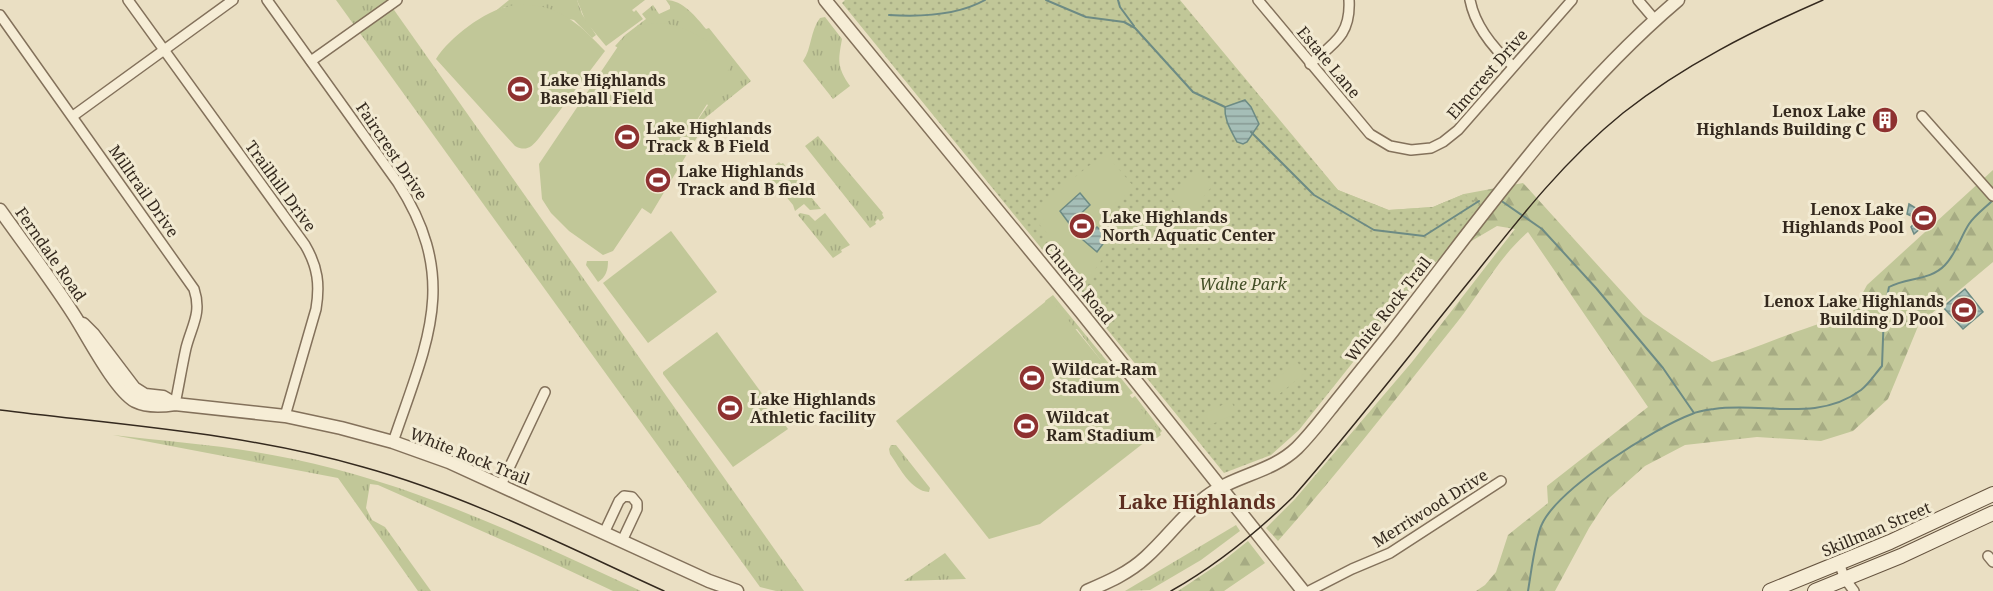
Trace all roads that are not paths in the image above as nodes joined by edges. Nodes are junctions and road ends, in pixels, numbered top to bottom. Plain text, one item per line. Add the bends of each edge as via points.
1 (128, 0) edge
2 (233, 0) edge
3 (267, 0) edge
4 (397, 0) edge
5 (1258, 0) edge
6 (1349, 0) edge
7 (1470, 0) edge
8 (1572, 0) edge
9 (1638, 0) edge
10 (1678, 0) edge
11 (827, 1) edge
12 (0, 15) edge
13 (1655, 20) junction
14 (164, 50) junction
15 (311, 61) junction
16 (1310, 64) junction
17 (1513, 66) junction
18 (73, 116) junction
19 (1922, 116) dead end
20 (1379, 140) joint
21 (1993, 196) edge
22 (0, 210) edge
23 (126, 386) joint
24 (545, 392) dead end
25 (175, 404) junction
26 (285, 417) junction
27 (393, 442) junction
28 (1501, 481) dead end
29 (501, 485) junction
30 (1220, 487) junction
31 (1993, 494) edge
32 (1993, 513) edge
33 (604, 533) junction
34 (622, 542) junction
35 (1839, 563) junction
36 (1845, 579) junction
37 (737, 591) edge
38 (1087, 591) edge
39 (1303, 591) edge
40 (1309, 591) edge
41 (1770, 591) edge
42 (1815, 591) edge
43 (1854, 591) edge

1 - 14 street, Trailhill Drive
2 - 14 street
3 - 15 street, Faircrest Drive
4 - 15 street
5 - 16 street, Estate Lane
6 - 16 street via 1347,26 1340,39
7 - 17 street via 1485,35
8 - 17 street, Elmcrest Drive
9 - 13 street
10 - 13 street, White Rock Trail
11 - 30 street, Church Road
12 - 18 street, Milltrail Drive
13 - 30 street, White Rock Trail via 1594,79 1542,138 1311,434 1272,466
14 - 18 street
14 - 26 street, Trailhill Drive via 314,261 318,276 316,309
15 - 27 street, Faircrest Drive via 411,202 430,255 432,320
16 - 20 street, Estate Lane
17 - 20 street, Elmcrest Drive via 1443,142 1411,150
18 - 25 street, Milltrail Drive via 194,289 197,315
19 - 21 street
22 - 23 street, Ferndale Road via 75,317 93,334
23 - 25 street, White Rock Trail via 134,400 143,404
24 - 29 street
25 - 26 street, White Rock Trail
26 - 27 street, White Rock Trail
27 - 29 street, White Rock Trail
28 - 40 street, Merriwood Drive via 1390,553
29 - 33 street, White Rock Trail
30 - 38 street, White Rock Trail via 1188,511 1135,566
30 - 39 street, Church Road
31 - 35 main road, Skillman Street
32 - 36 main road, Skillman Street
33 - 34 street, White Rock Trail
33 - 34 street via 619,501 624,496 632,497 637,509
34 - 37 street, White Rock Trail
35 - 36 street
35 - 41 main road, Skillman Street
36 - 42 main road, Skillman Street
36 - 43 street

